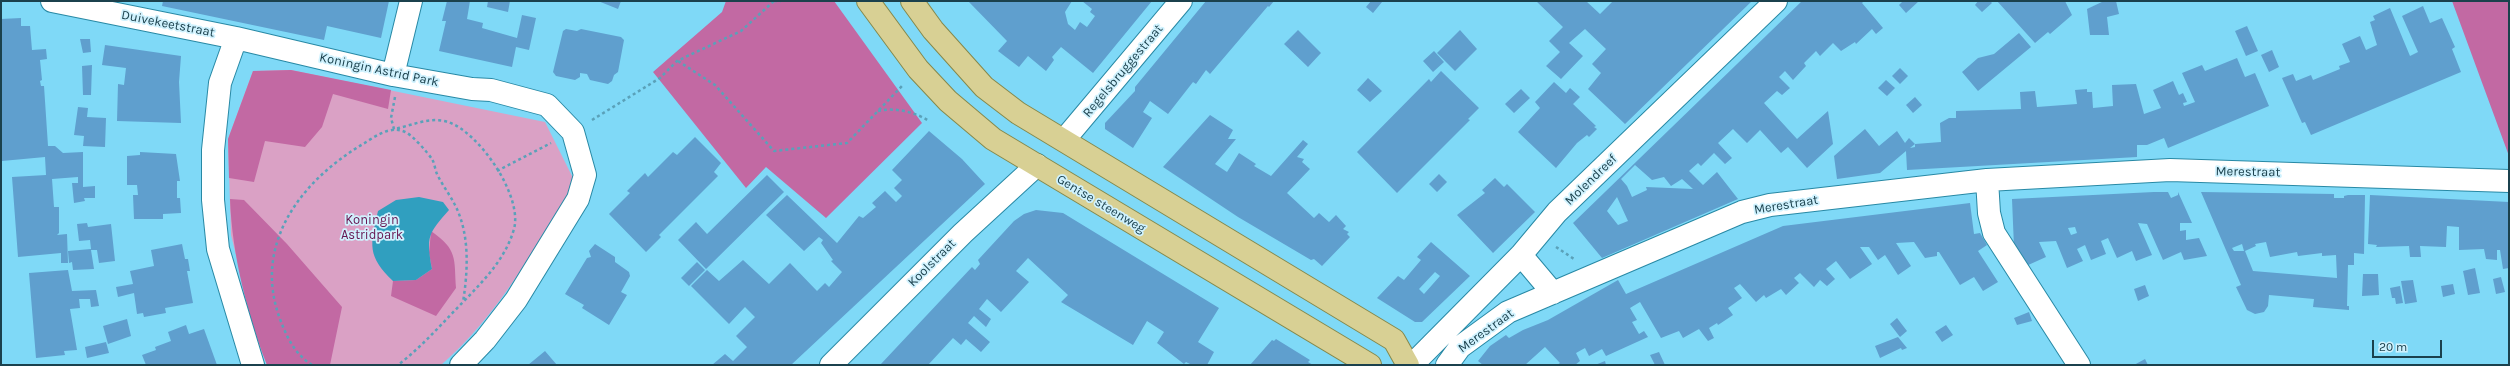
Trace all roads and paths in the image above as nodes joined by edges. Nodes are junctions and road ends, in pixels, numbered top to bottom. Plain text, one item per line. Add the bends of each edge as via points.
1 (52, 1) edge
2 (411, 1) edge
3 (774, 1) edge
4 (781, 1) edge
5 (868, 1) edge
6 (912, 1) edge
7 (1181, 1) edge
8 (1776, 1) edge
9 (236, 38) junction
10 (677, 61) junction
11 (918, 69) junction
12 (394, 75) junction
13 (878, 111) junction
14 (929, 122) dead end
15 (394, 129) junction
16 (573, 132) junction
17 (1064, 140) junction
18 (1037, 165) junction
19 (497, 171) junction
20 (1987, 180) junction
21 (2509, 181) edge
22 (1539, 235) junction
23 (1521, 255) junction
24 (1598, 273) junction
25 (1553, 294) junction
26 (462, 302) junction
27 (253, 365) edge
28 (312, 365) edge
29 (398, 365) edge
30 (461, 365) edge
31 (831, 365) edge
32 (1370, 365) edge
33 (1408, 365) edge
34 (1412, 365) edge
35 (1446, 365) edge
36 (2079, 365) edge

1 - 9 street, Duivekeetstraat
2 - 12 street
3 - 4 path
3 - 10 path via 741,31
5 - 11 main road, Gentse steenweg
6 - 17 main road via 933,30 984,87 1018,113
7 - 17 street, Regelsbruggestraat
8 - 22 street, Molendreef via 1558,212
9 - 12 street, Koningin Astrid Park
9 - 27 street via 220,83 213,150 212,200 218,249
10 - 13 path via 715,85 774,151 847,143
10 - 16 path via 660,78
11 - 13 path
11 - 18 main road, Gentse steenweg via 948,101 993,138
12 - 15 path via 397,87 391,118
12 - 16 street, Koningin Astrid Park via 491,90 547,105
13 - 14 path via 888,108 920,116
15 - 19 path via 428,120 448,122 473,138 488,155
15 - 26 path via 407,133 432,160 436,175 456,206 464,231 468,274
15 - 28 path via 382,132 329,166 305,190 286,218 272,271 273,294 290,341 299,355
16 - 19 path
16 - 30 street, Koningin Astrid Park via 585,175 578,199 516,300 485,340
17 - 18 main road
17 - 33 main road via 1394,340
18 - 31 street, Koolstraat via 963,233
18 - 32 main road, Gentse steenweg
19 - 26 path via 514,200 514,227 504,252 488,278
20 - 21 street, Merestraat via 2170,170
20 - 24 street, Merestraat via 1752,209
20 - 36 street via 1989,213 1994,233
22 - 23 street, Molendreef
22 - 24 path
23 - 25 street
23 - 34 street, Molendreef
24 - 25 street, Merestraat
25 - 35 street, Merestraat via 1508,312 1460,347
26 - 29 path via 421,347

